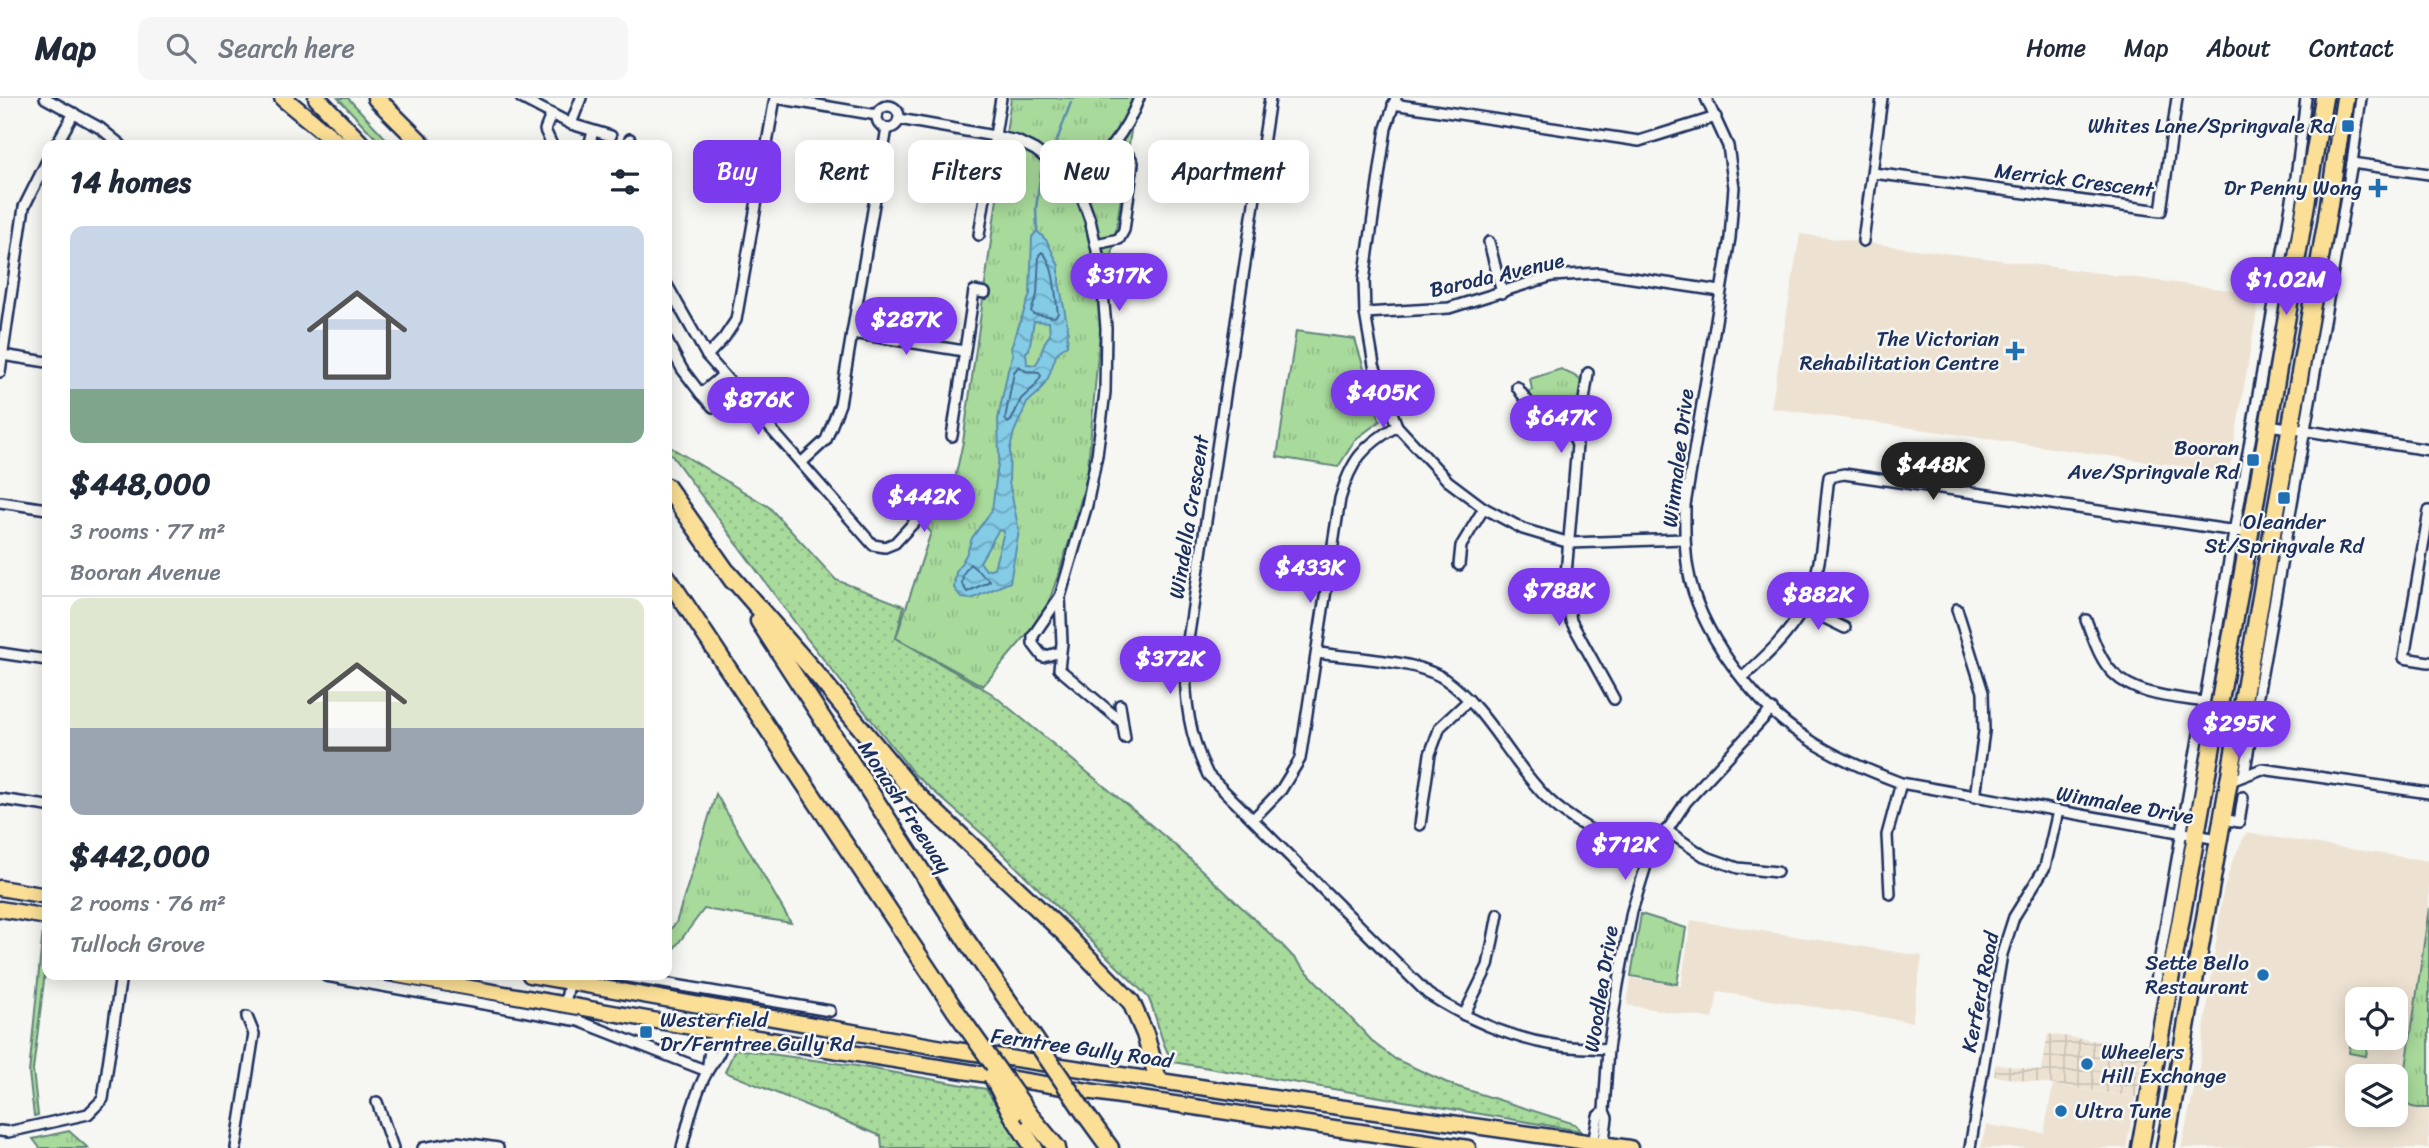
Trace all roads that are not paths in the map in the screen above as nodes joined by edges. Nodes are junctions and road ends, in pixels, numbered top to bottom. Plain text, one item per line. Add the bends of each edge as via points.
1 (45, 98) edge
2 (283, 98) edge
3 (317, 98) edge
4 (376, 98) edge
5 (388, 98) edge
6 (521, 98) edge
7 (581, 98) edge
8 (776, 98) edge
9 (1001, 98) edge
10 (1139, 98) edge
11 (1270, 98) edge
12 (1706, 98) edge
13 (1882, 98) edge
14 (2177, 98) edge
15 (2306, 98) edge
16 (2324, 98) edge
17 (2345, 98) edge
18 (2361, 98) edge
19 (1395, 101) edge
20 (891, 102) edge
21 (74, 113) junction
22 (551, 115) junction
23 (877, 115) junction
24 (1716, 117) junction
25 (899, 119) junction
26 (571, 124) junction
27 (887, 128) junction
28 (593, 132) junction
29 (994, 135) junction
30 (611, 136) dead end
31 (59, 140) edge
32 (115, 140) edge
33 (334, 140) edge
34 (357, 140) edge
35 (418, 140) edge
36 (420, 140) edge
37 (550, 140) edge
38 (591, 140) edge
39 (1117, 140) edge
40 (1040, 154) edge
41 (2352, 163) junction
42 (42, 171) edge
43 (1873, 173) junction
44 (2429, 174) edge
45 (1084, 203) edge
46 (1128, 203) edge
47 (979, 235) dead end
48 (1863, 241) dead end
49 (1489, 242) dead end
50 (1096, 244) junction
51 (1720, 291) junction
52 (985, 293) dead end
53 (1502, 293) junction
54 (672, 294) edge
55 (1365, 313) junction
56 (852, 333) junction
57 (672, 350) edge
58 (964, 351) junction
59 (2, 355) junction
60 (707, 356) junction
61 (42, 361) edge
62 (0, 372) edge
63 (1588, 373) dead end
64 (723, 375) junction
65 (1517, 387) dead end
66 (2258, 390) junction
67 (701, 394) junction
68 (2273, 400) junction
69 (713, 407) dead end
70 (2269, 425) junction
71 (1397, 426) junction
72 (2297, 430) junction
73 (1572, 434) junction
74 (952, 436) dead end
75 (2429, 450) edge
76 (801, 463) junction
77 (957, 493) dead end
78 (672, 494) edge
79 (0, 502) edge
80 (42, 508) edge
81 (1484, 508) junction
82 (2429, 512) edge
83 (2233, 530) junction
84 (2250, 533) junction
85 (1684, 539) junction
86 (1570, 543) junction
87 (1459, 565) dead end
88 (728, 573) junction
89 (672, 585) edge
90 (1060, 597) junction
91 (1804, 608) junction
92 (1957, 609) dead end
93 (2086, 620) dead end
94 (1845, 628) dead end
95 (1060, 652) junction
96 (0, 653) edge
97 (1318, 653) junction
98 (1043, 657) junction
99 (42, 659) edge
100 (2429, 662) edge
101 (1059, 669) junction
102 (1742, 678) junction
103 (1614, 699) dead end
104 (1469, 700) junction
105 (2204, 702) junction
106 (1120, 705) dead end
107 (1772, 709) junction
108 (1122, 722) junction
109 (1125, 738) dead end
110 (2247, 754) junction
111 (2262, 769) junction
112 (2244, 775) junction
113 (2228, 782) junction
114 (1901, 783) junction
115 (2429, 793) edge
116 (1975, 797) junction
117 (2243, 797) dead end
118 (0, 799) edge
119 (42, 805) edge
120 (2058, 811) junction
121 (1254, 818) junction
122 (2222, 819) junction
123 (1420, 825) dead end
124 (1666, 830) junction
125 (2189, 834) junction
126 (2218, 839) junction
127 (1648, 859) junction
128 (1777, 873) dead end
129 (0, 888) edge
130 (42, 894) edge
131 (1889, 894) dead end
132 (0, 909) edge
133 (1499, 914) dead end
134 (42, 916) edge
135 (120, 980) edge
136 (348, 980) edge
137 (427, 980) edge
138 (570, 980) edge
139 (579, 980) edge
140 (646, 980) edge
141 (2155, 980) dead end
142 (670, 984) junction
143 (565, 1003) junction
144 (685, 1003) junction
145 (725, 1010) junction
146 (955, 1010) junction
147 (830, 1011) dead end
148 (1464, 1015) junction
149 (247, 1017) dead end
150 (720, 1032) junction
151 (1608, 1048) junction
152 (707, 1071) junction
153 (1158, 1080) junction
154 (377, 1102) dead end
155 (0, 1131) edge
156 (1598, 1146) edge
157 (236, 1148) edge
158 (393, 1148) edge
159 (423, 1148) edge
160 (498, 1148) edge
161 (682, 1148) edge
162 (1034, 1148) edge
163 (1057, 1148) edge
164 (1110, 1148) edge
165 (1468, 1148) edge
166 (1630, 1148) edge
167 (1970, 1148) edge
168 (2140, 1148) edge
169 (2165, 1148) edge

1 - 21 street
2 - 33 highway
3 - 34 highway
4 - 35 highway
5 - 36 highway
6 - 22 street
7 - 26 street
8 - 23 street
8 - 60 street via 736,320
9 - 29 street
10 - 39 street
11 - 121 street, Windella Crescent via 1185,660 1185,699 1196,749 1208,775
12 - 24 street, Winmalee Drive
13 - 43 street
14 - 43 street, Merrick Crescent via 2161,211
15 - 66 street via 2298,169
16 - 68 highway
17 - 72 highway
18 - 41 street
19 - 24 street via 1639,141
19 - 55 street via 1386,128 1364,280
20 - 23 street
20 - 25 street
21 - 31 street
21 - 32 street
22 - 26 street
22 - 37 street via 545,130
23 - 27 street
24 - 51 street, Winmalee Drive via 1728,146 1734,187
25 - 27 street
25 - 29 street
26 - 28 street
27 - 56 street
28 - 30 street
28 - 38 street
29 - 40 street
29 - 47 street
41 - 44 street
41 - 72 street
42 - 59 street via 24,207
43 - 48 street
45 - 50 street
46 - 50 street via 1119,239
49 - 53 street
50 - 90 street via 1106,328 1105,392 1087,505
51 - 53 street, Baroda Avenue via 1599,273 1552,276
51 - 85 street, Winmalee Drive via 1685,505
52 - 58 street via 974,291
53 - 55 street, Baroda Avenue via 1449,309
54 - 60 street
55 - 71 street via 1374,365
56 - 58 street
56 - 76 street via 835,422 826,440
57 - 67 street
58 - 74 street
59 - 61 street
59 - 62 street
60 - 64 street
63 - 73 street via 1581,421
64 - 67 street
64 - 76 street
65 - 73 street via 1531,407
66 - 68 street
66 - 83 street
67 - 69 street
68 - 70 highway
70 - 72 street
70 - 84 highway
71 - 81 street via 1448,481
71 - 97 street via 1370,443 1347,473
72 - 75 street
72 - 110 street
72 - 113 highway
73 - 86 street via 1577,445
76 - 77 street via 873,545 895,543 944,491
78 - 88 highway, Monash Freeway
79 - 80 street
81 - 86 street via 1523,529
81 - 87 street via 1461,546
82 - 100 street via 2404,658
83 - 84 street
83 - 91 street via 1844,474 1829,477 1819,557
83 - 105 street
84 - 125 highway
85 - 86 street
85 - 102 street, Winmalee Drive via 1703,618
86 - 103 street via 1565,586 1572,621
88 - 153 highway via 912,790 1131,1002
88 - 164 highway, Monash Freeway, bridge via 966,940
89 - 146 highway
90 - 95 street
90 - 98 street via 1033,636
91 - 94 street
91 - 102 street via 1778,645
92 - 116 street via 1983,692 1984,731
93 - 105 street via 2113,673 2134,687
95 - 98 street
95 - 101 street
96 - 99 street
97 - 104 street via 1414,666 1442,677
97 - 121 street via 1300,759 1281,790
98 - 101 street
101 - 108 street
102 - 107 street, Winmalee Drive
104 - 123 street via 1440,727 1430,754
104 - 127 street via 1549,800 1578,822
105 - 125 street
106 - 108 street
107 - 114 street, Winmalee Drive via 1803,736 1857,767
107 - 124 street, Woodlea Drive
108 - 109 street
110 - 111 street
110 - 112 street
111 - 112 street
111 - 115 street
112 - 113 street
113 - 122 highway
114 - 116 street, Winmalee Drive
114 - 131 street via 1888,835
116 - 120 street, Winmalee Drive
117 - 122 street via 2239,822
118 - 119 street
120 - 125 street, Winmalee Drive
120 - 167 street, Kerferd Road via 2045,867 2014,917 2002,954
121 - 148 street, Windella Crescent via 1419,986
122 - 126 highway
124 - 127 street, Woodlea Drive
124 - 128 street via 1704,856 1738,868
125 - 126 street, Winmalee Drive
125 - 141 street
125 - 168 highway
126 - 169 highway
127 - 151 street, Woodlea Drive via 1632,911
129 - 130 main road
132 - 134 main road
133 - 148 street via 1488,965
135 - 155 street via 103,1099 88,1114
136 - 152 street via 579,1021
137 - 143 main road, Ferntree Gully Road
138 - 143 street
139 - 144 main road, Ferntree Gully Road
140 - 142 street
142 - 144 street
142 - 147 street
143 - 150 main road, Ferntree Gully Road
144 - 145 main road, Ferntree Gully Road
145 - 150 street
145 - 153 main road, Ferntree Gully Road
146 - 162 highway, bridge
146 - 163 highway, bridge
148 - 151 street, Windella Crescent via 1539,1042
149 - 157 street via 254,1034
150 - 152 street via 722,1048
150 - 165 main road, Ferntree Gully Road
151 - 156 street, Woodlea Drive via 1607,1118
152 - 161 street
153 - 156 main road, Ferntree Gully Road
154 - 158 street
156 - 166 main road, Ferntree Gully Road
159 - 160 street via 457,1142

